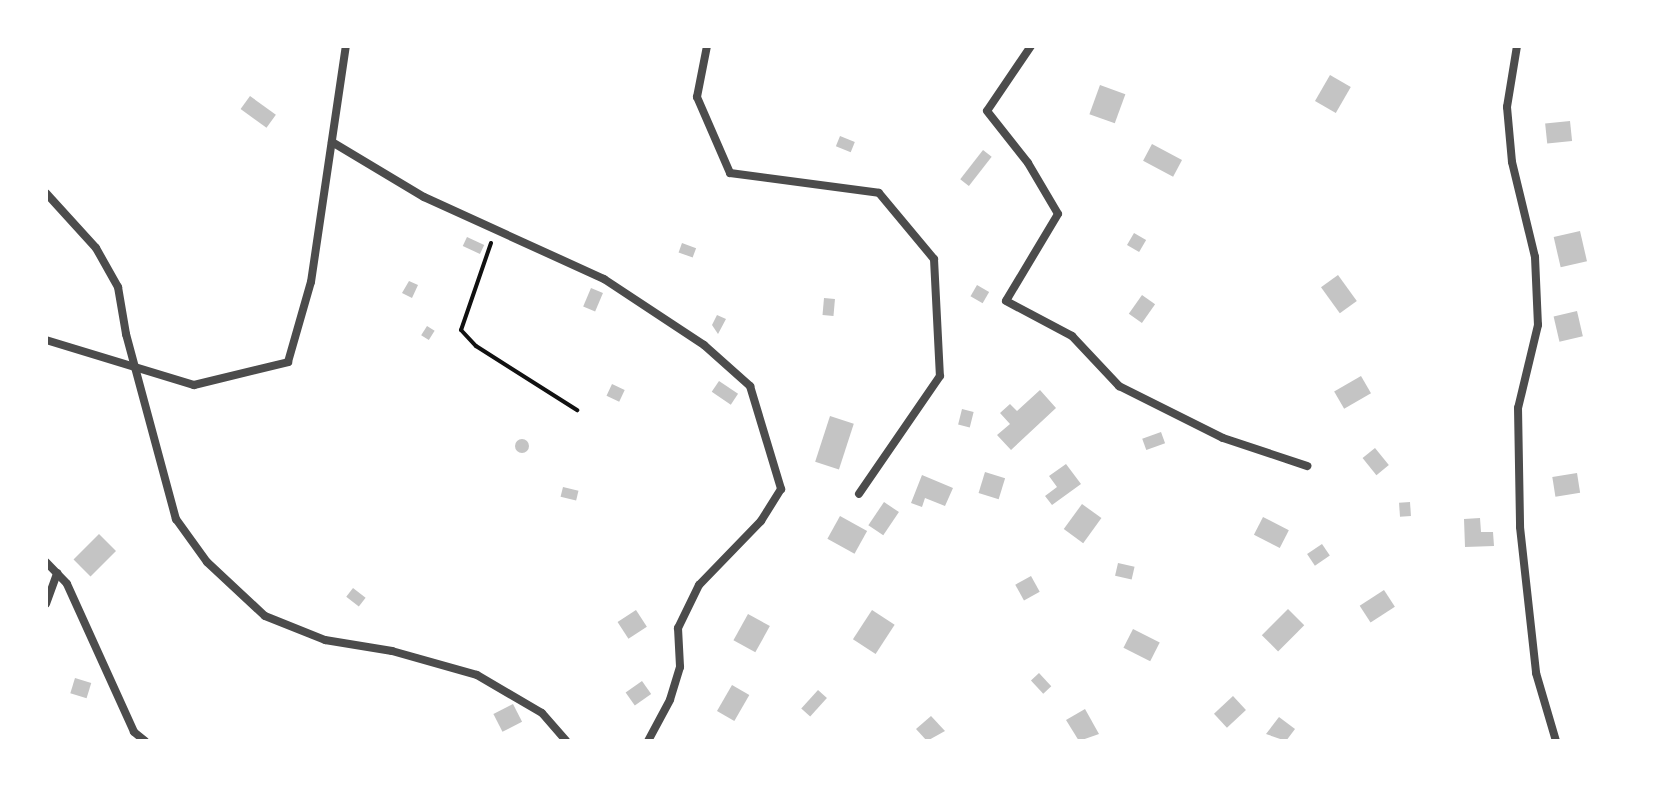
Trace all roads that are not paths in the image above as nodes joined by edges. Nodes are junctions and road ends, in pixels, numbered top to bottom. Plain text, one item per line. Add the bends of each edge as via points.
1 (346, 46) edge
2 (707, 46) edge
3 (1031, 46) edge
4 (1517, 46) edge
5 (332, 142) junction
6 (46, 193) edge
7 (46, 340) edge
8 (135, 368) junction
9 (1307, 466) dead end
10 (859, 494) dead end
11 (46, 562) edge
12 (57, 573) junction
13 (46, 604) edge
14 (145, 741) edge
15 (566, 741) edge
16 (648, 741) edge
17 (1556, 741) edge

1 - 5 street
2 - 10 street via 697,97 730,173 879,193 934,259 940,376
3 - 9 street via 987,111 1028,163 1058,214 1006,301 1072,336 1119,386 1223,438
4 - 17 street via 1507,107 1512,162 1535,257 1538,325 1518,408 1520,527 1536,673
5 - 8 street via 311,282 288,362 194,385
5 - 16 street via 424,197 604,279 704,345 750,386 781,489 761,521 699,585 678,628 680,667 670,700
6 - 8 street via 96,248 118,287
7 - 8 street
8 - 15 street via 176,519 207,562 265,616 325,640 392,651 477,675 542,713
11 - 12 street
12 - 13 street
12 - 14 street via 67,584 134,732

